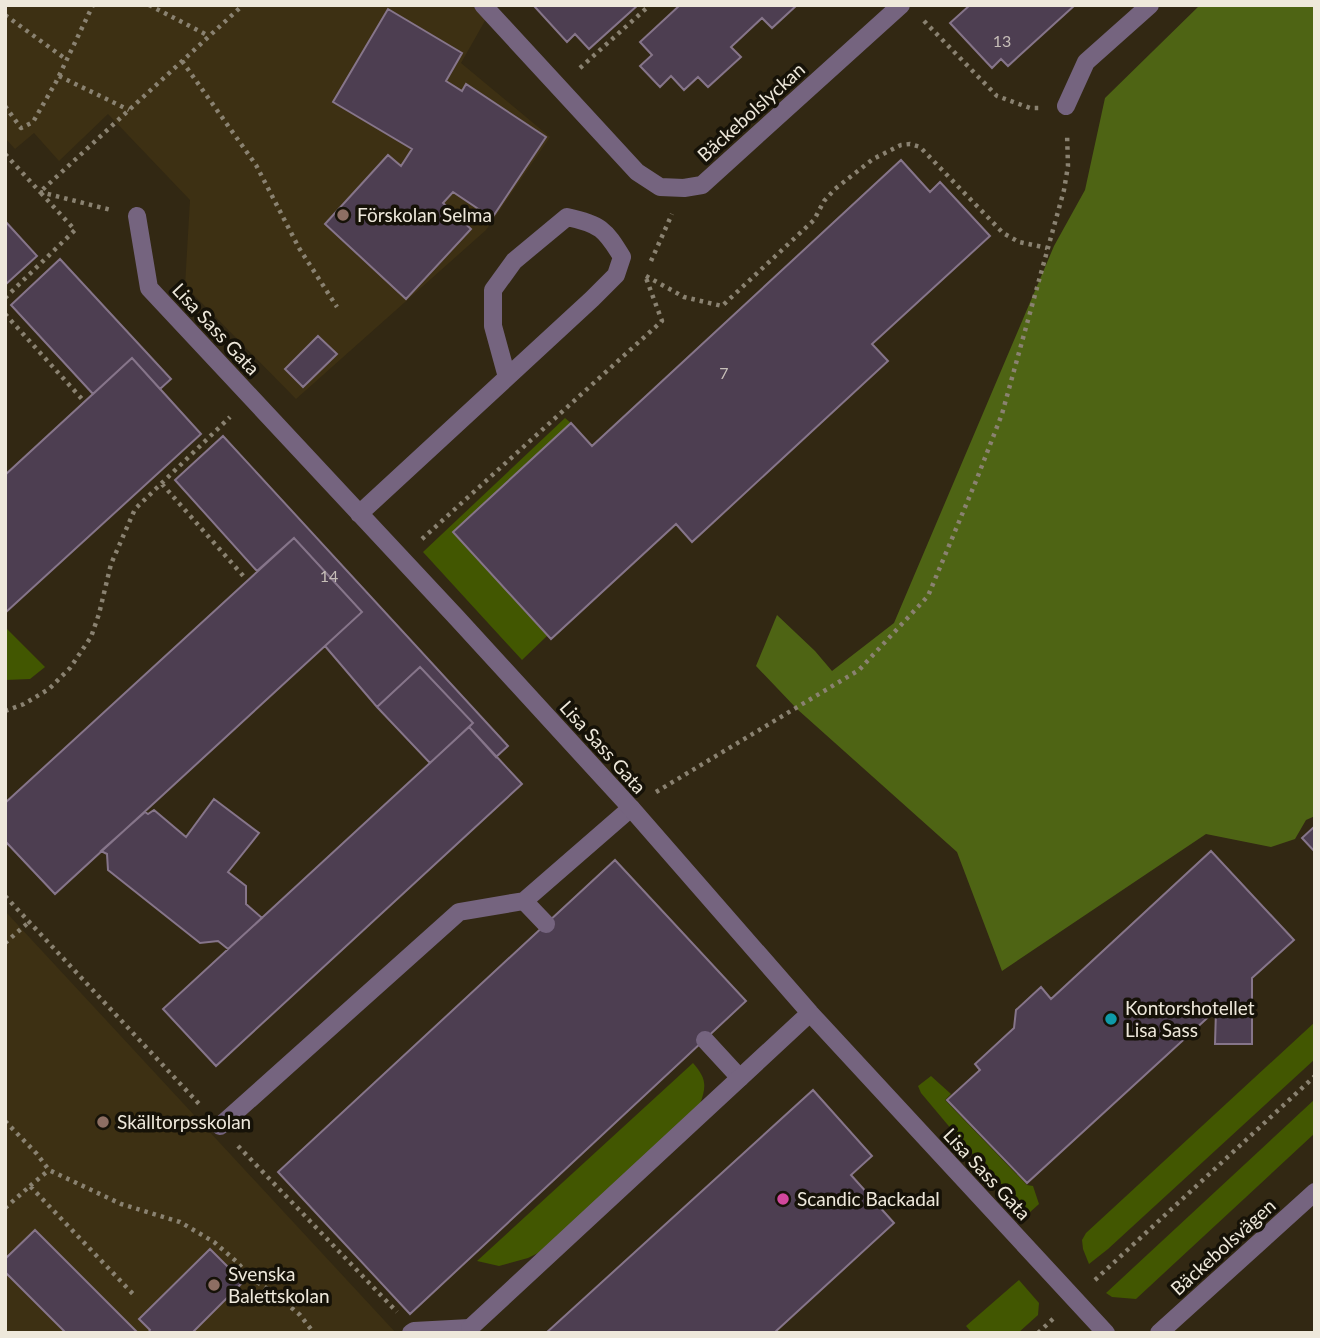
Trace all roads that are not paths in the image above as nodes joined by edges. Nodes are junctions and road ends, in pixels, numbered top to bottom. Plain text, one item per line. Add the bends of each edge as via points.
1 (483, 5) edge
2 (1150, 5) edge
3 (894, 7) edge
4 (1066, 106) road end
5 (137, 216) road end
6 (507, 377) junction
7 (359, 514) junction
8 (631, 808) junction
9 (524, 901) junction
10 (545, 924) dead end
11 (810, 1013) junction
12 (705, 1040) dead end
13 (740, 1078) junction
14 (220, 1126) dead end
15 (1315, 1192) edge
16 (411, 1333) edge
17 (1106, 1333) edge
18 (1159, 1333) edge

1 - 3 street, Bäckebolslyckan via 637,172 660,187 684,188 702,185
2 - 4 street via 1086,62
5 - 7 street, Lisa Sass Gata via 149,288
6 - 6 street via 616,275 622,257 609,235 590,222 567,217 514,261 493,290 493,326
6 - 7 street
7 - 8 street, Lisa Sass Gata
8 - 9 street
8 - 11 street, Lisa Sass Gata
9 - 10 street
9 - 14 street via 459,912
11 - 13 street
11 - 17 street, Lisa Sass Gata
12 - 13 street
13 - 16 street via 470,1328
15 - 18 street, Bäckebolsvägen

